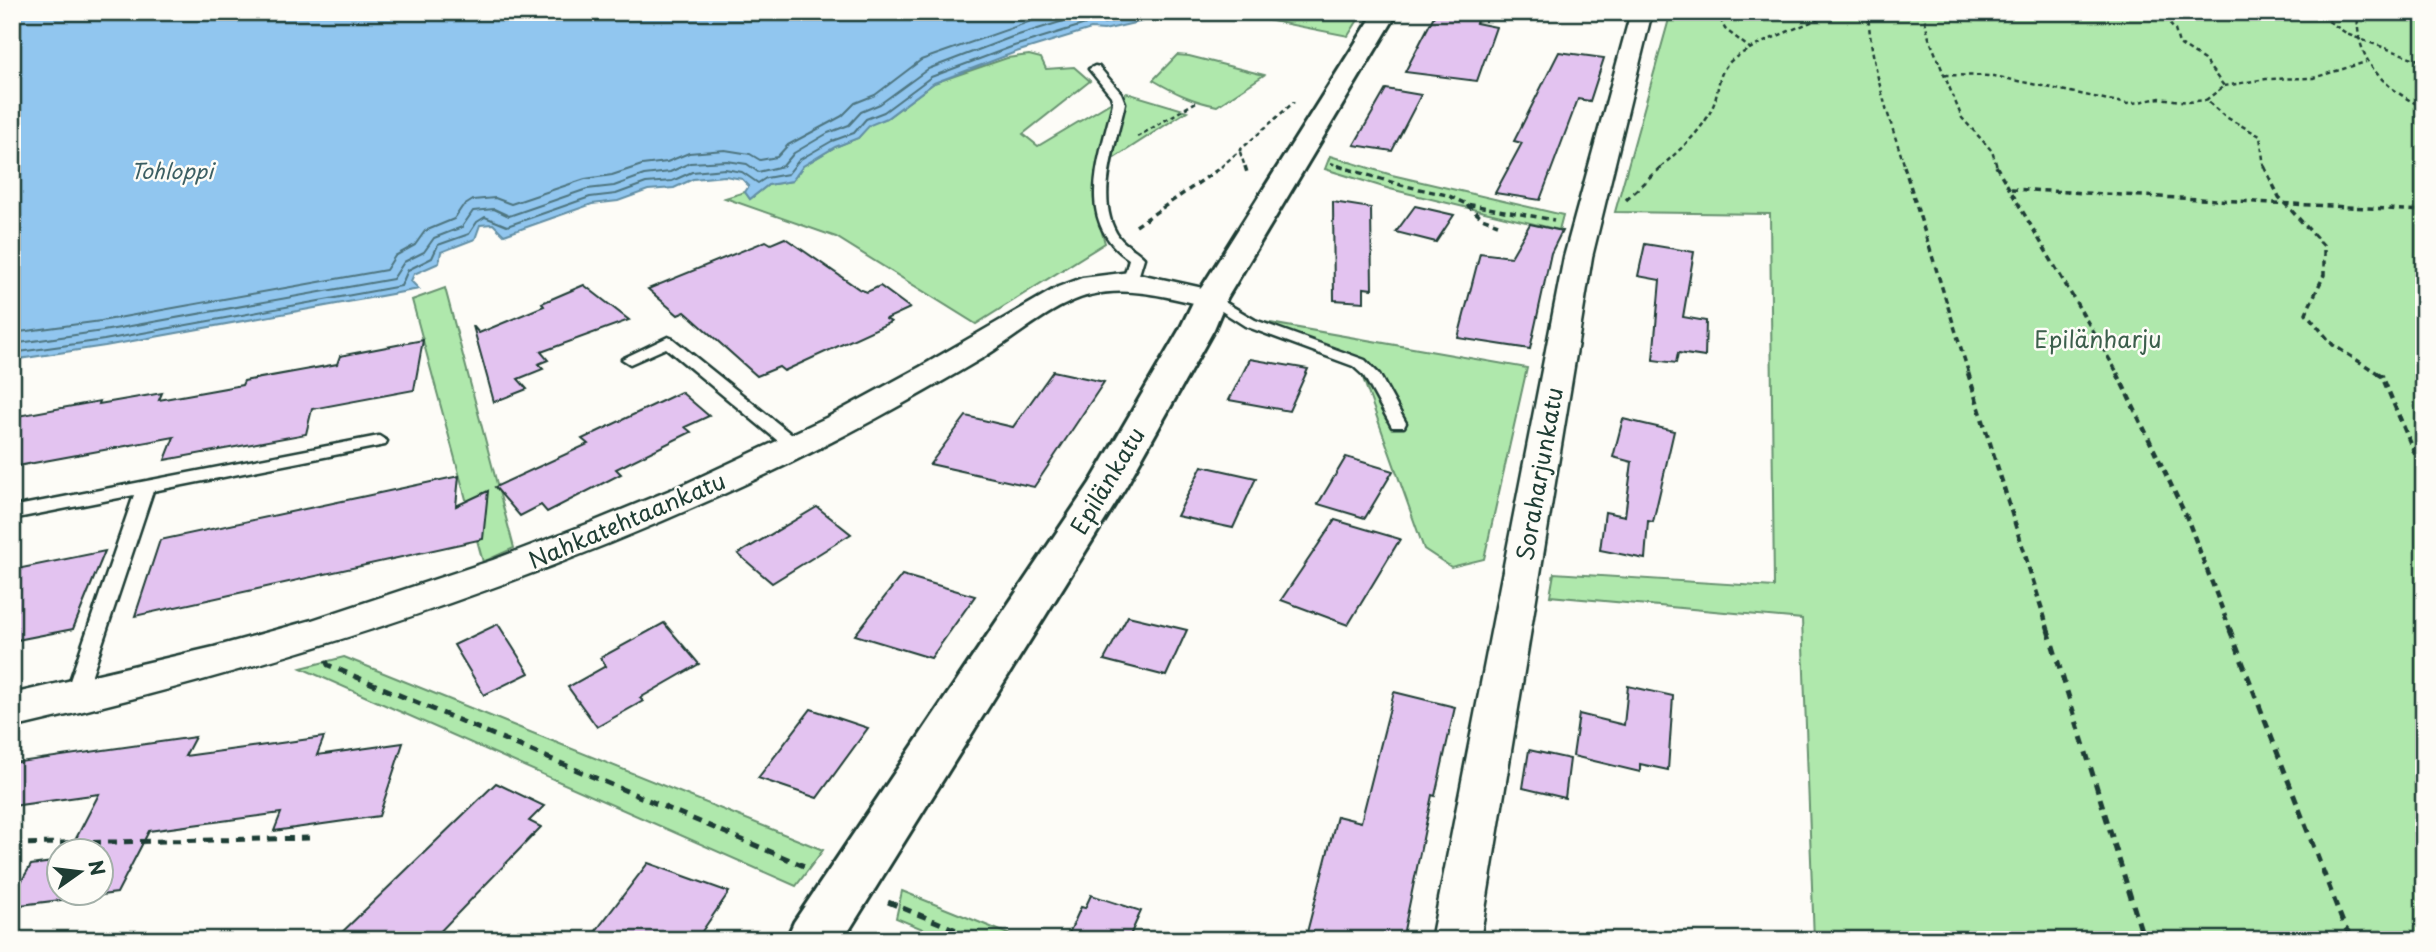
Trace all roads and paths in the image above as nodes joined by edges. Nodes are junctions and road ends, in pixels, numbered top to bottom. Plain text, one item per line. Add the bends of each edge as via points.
1 (1387, 12) edge
2 (1642, 12) edge
3 (1717, 12) edge
4 (1834, 12) edge
5 (1868, 12) edge
6 (1923, 12) edge
7 (2159, 12) edge
8 (2315, 12) edge
9 (2358, 12) edge
10 (2363, 40) junction
11 (1752, 49) junction
12 (2367, 62) junction
13 (2424, 62) edge
14 (1095, 69) dead end
15 (1944, 75) junction
16 (2224, 86) junction
17 (1298, 98) dead end
18 (2206, 100) junction
19 (1196, 102) dead end
20 (2424, 108) edge
21 (1107, 156) junction
22 (1320, 160) dead end
23 (2011, 189) junction
24 (1635, 192) dead end
25 (2280, 203) junction
26 (1466, 204) junction
27 (2424, 211) edge
28 (1497, 224) dead end
29 (1586, 228) junction
30 (1115, 242) junction
31 (1129, 281) junction
32 (1212, 298) junction
33 (630, 359) dead end
34 (1398, 424) dead end
35 (379, 441) dead end
36 (796, 447) junction
37 (2424, 475) edge
38 (146, 487) junction
39 (12, 513) edge
40 (314, 636) junction
41 (74, 698) junction
42 (12, 711) edge
43 (313, 838) dead end
44 (12, 844) edge
45 (849, 886) junction
46 (886, 902) dead end
47 (813, 940) edge
48 (981, 940) edge
49 (1455, 940) edge
50 (2144, 940) edge
51 (2355, 940) edge

1 - 32 street, Epilänkatu
2 - 29 street, Soraharjunkatu
3 - 11 path via 1725,30
4 - 11 path
5 - 50 path via 1868,36 1886,119
6 - 15 path
7 - 16 path via 2175,30 2179,44 2204,60
8 - 10 path
9 - 10 path
10 - 12 path
10 - 13 path
11 - 24 path via 1727,64 1701,129
12 - 16 path via 2313,78
12 - 20 path via 2398,95
14 - 21 lane via 1119,103
15 - 18 path via 1994,76 2128,104 2160,98
15 - 23 path via 1962,118 1992,151
16 - 18 path
17 - 30 path via 1215,173
18 - 25 path via 2260,136 2259,158
19 - 21 path
21 - 30 lane via 1102,204 1105,225
22 - 26 path
23 - 25 path
23 - 51 path via 2119,375 2187,518 2345,928
25 - 27 path
25 - 37 path via 2324,246 2324,275 2305,313 2333,345 2382,376
26 - 28 path
26 - 29 path
29 - 49 street, Soraharjunkatu
30 - 31 lane via 1137,258
31 - 32 street, Nahkatehtaankatu
31 - 36 street, Nahkatehtaankatu via 1067,293
32 - 34 lane via 1250,323 1359,363 1371,374
32 - 45 street, Epilänkatu via 1106,488
33 - 36 lane via 668,342
35 - 38 lane
36 - 40 street, Nahkatehtaankatu via 615,530 462,588
38 - 39 lane
38 - 41 lane
40 - 41 street, Nahkatehtaankatu
40 - 45 path via 328,665
41 - 42 street, Nahkatehtaankatu
43 - 44 path
45 - 47 street, Epilänkatu
46 - 48 path

